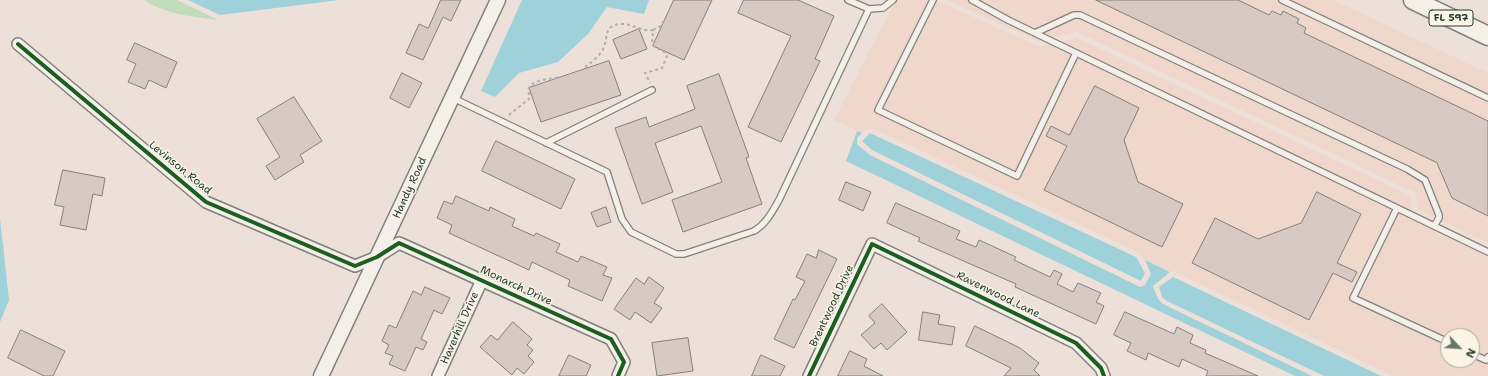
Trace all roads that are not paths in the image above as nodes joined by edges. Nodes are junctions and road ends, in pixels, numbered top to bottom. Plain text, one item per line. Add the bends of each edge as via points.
1 (498, 0) edge
2 (848, 0) edge
3 (893, 0) edge
4 (933, 0) edge
5 (972, 0) edge
6 (1282, 0) edge
7 (1413, 0) edge
8 (869, 9) junction
9 (1480, 27) edge
10 (1035, 33) junction
11 (1488, 36) edge
12 (18, 44) dead end
13 (1076, 53) junction
14 (652, 90) road end
15 (453, 97) junction
16 (1488, 98) edge
17 (546, 143) junction
18 (1397, 208) junction
19 (1434, 226) junction
20 (872, 244) joint
21 (1488, 252) edge
22 (377, 257) junction
23 (482, 280) junction
24 (1440, 338) edge
25 (1488, 356) edge
26 (1480, 357) edge
27 (321, 376) edge
28 (438, 376) edge
29 (618, 376) edge
30 (809, 376) edge
31 (1104, 376) edge

1 - 15 street, Handy Road
2 - 8 lane
3 - 8 lane via 883,8
4 - 13 lane via 878,110 1017,176
5 - 10 lane
6 - 16 lane
7 - 9 main road, FL 597
8 - 17 lane via 779,200 769,218 754,231 697,251 676,254 630,232 622,219 607,172
9 - 11 main road, FL 597
10 - 13 lane
10 - 19 lane via 1074,15 1080,15 1407,169 1425,180 1439,215
12 - 22 street, Levinson Road via 206,202 355,266
13 - 18 lane
14 - 17 lane
15 - 17 lane
15 - 22 street, Handy Road
18 - 19 lane
18 - 24 lane via 1353,298
19 - 21 lane
20 - 30 street, Brentwood Drive
20 - 31 street, Ravenwood Lane via 1076,343 1101,368
22 - 23 street, Monarch Drive via 399,243
22 - 27 street, Handy Road
23 - 28 street, Haverhill Drive
23 - 29 street, Monarch Drive via 611,339 624,362
25 - 26 lane via 1486,360

